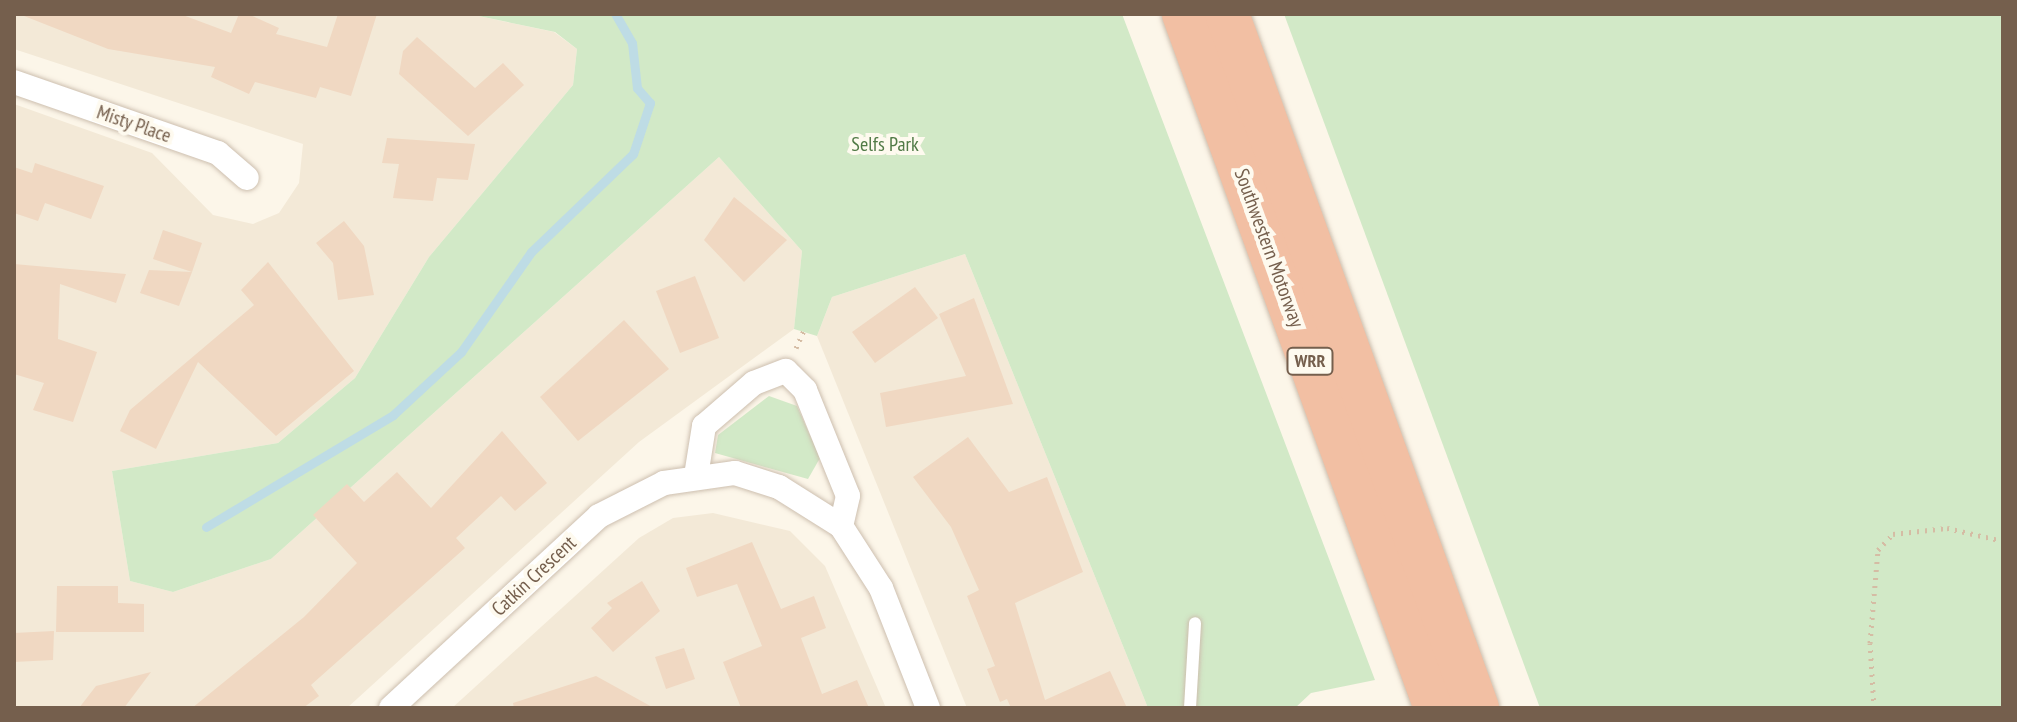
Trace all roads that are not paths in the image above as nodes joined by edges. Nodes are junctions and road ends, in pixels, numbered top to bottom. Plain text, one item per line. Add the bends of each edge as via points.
1 (1184, 14) edge
2 (1227, 14) edge
3 (14, 82) edge
4 (247, 178) dead end
5 (696, 476) junction
6 (841, 526) junction
7 (1195, 623) dead end
8 (391, 708) edge
9 (928, 708) edge
10 (1190, 708) edge
11 (1436, 708) edge
12 (1477, 708) edge

1 - 11 highway, Southwestern Motorway / WRR
2 - 12 highway, Southwestern Motorway / WRR
3 - 4 street, Misty Place via 218,153
5 - 6 street, Catkin Crescent via 735,473 779,487
5 - 6 street via 704,426 754,383 786,371 805,390 848,496
5 - 8 street, Catkin Crescent via 638,492 599,516
6 - 9 street, Catkin Crescent via 881,588
7 - 10 lane

